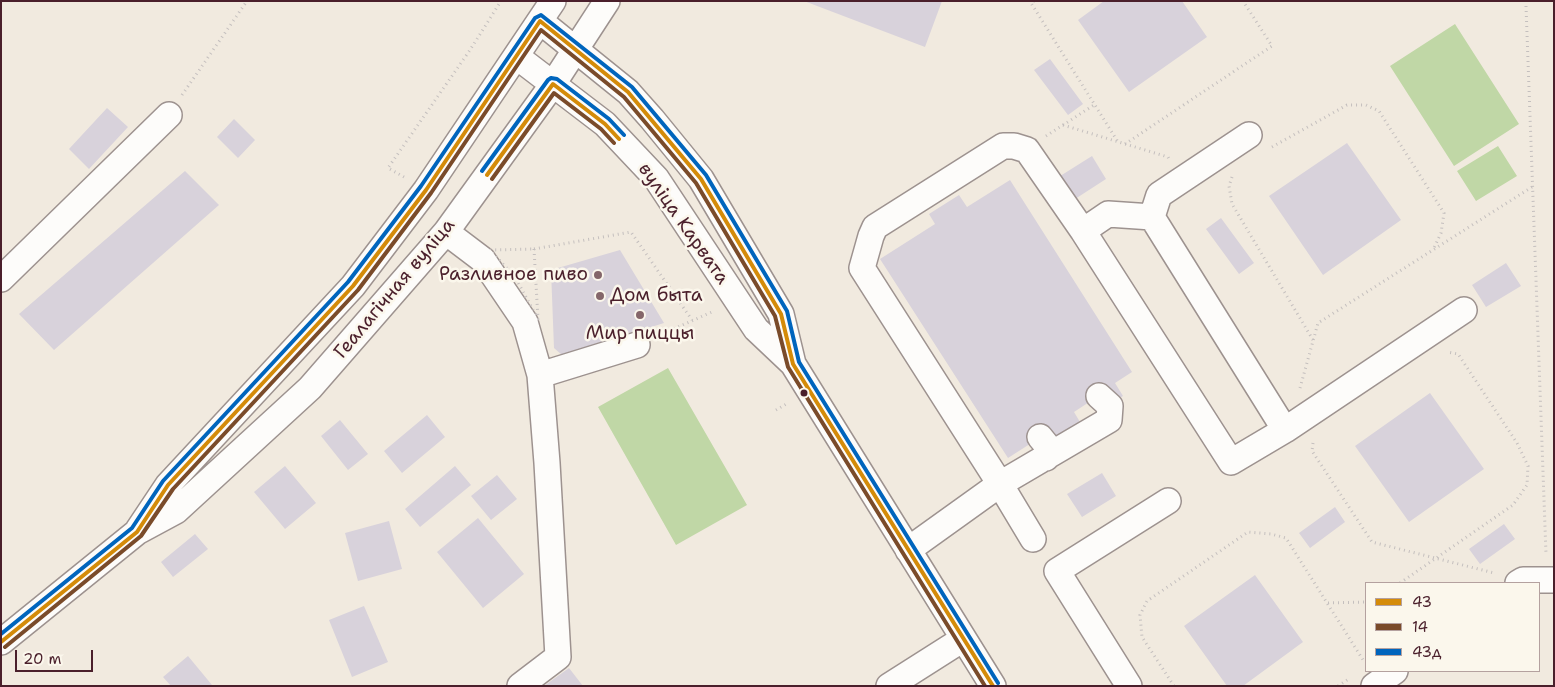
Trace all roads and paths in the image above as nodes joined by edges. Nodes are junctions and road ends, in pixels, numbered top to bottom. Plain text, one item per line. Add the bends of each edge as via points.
1 (247, 1) edge
2 (501, 1) edge
3 (607, 1) edge
4 (1034, 1) edge
5 (1243, 1) edge
6 (1526, 6) dead end
7 (546, 11) edge
8 (576, 49) junction
9 (516, 56) junction
10 (553, 84) junction
11 (1094, 105) junction
12 (169, 115) joint
13 (1063, 125) junction
14 (1249, 135) dead end
15 (1118, 142) junction
16 (1125, 144) junction
17 (1270, 148) dead end
18 (1025, 150) junction
19 (388, 168) dead end
20 (1232, 176) dead end
21 (1182, 180) junction
22 (1230, 186) junction
23 (1533, 187) junction
24 (1152, 217) junction
25 (1082, 231) junction
26 (446, 232) junction
27 (534, 249) dead end
28 (1433, 250) junction
29 (3, 280) edge
30 (714, 310) dead end
31 (1464, 310) dead end
32 (692, 320) junction
33 (1313, 340) junction
34 (637, 345) joint
35 (1444, 352) dead end
36 (793, 364) junction
37 (540, 375) junction
38 (1099, 396) dead end
39 (1300, 428) junction
40 (1000, 484) junction
41 (1168, 500) dead end
42 (137, 532) junction
43 (1033, 540) dead end
44 (908, 550) junction
45 (1437, 558) junction
46 (1551, 580) edge
47 (1401, 582) edge
48 (1520, 582) edge
49 (1365, 602) edge
50 (1327, 603) junction
51 (4, 633) edge
52 (963, 639) junction
53 (1365, 663) edge
54 (1395, 672) edge
55 (520, 686) edge
56 (889, 686) edge
57 (993, 686) edge
58 (1129, 686) edge
59 (1174, 686) edge
60 (1374, 686) edge

1 - 12 path
2 - 19 path
3 - 8 street, Геалагічная вуліца
4 - 11 path via 1031,3
5 - 16 path via 1272,46
6 - 23 path
7 - 8 street, вуліца Карвата
7 - 9 street, Геалагічная вуліца
8 - 10 street, Геалагічная вуліца
8 - 36 street, вуліца Карвата via 628,92 701,179 781,314
9 - 10 street, вуліца Карвата
9 - 42 street, Геалагічная вуліца via 426,190 353,286 168,485
10 - 26 street, Геалагічная вуліца
10 - 36 street, вуліца Карвата via 605,124 656,178 756,329
11 - 13 path
11 - 15 path
12 - 29 street
13 - 15 path
13 - 18 path
14 - 21 street
15 - 16 path
16 - 21 path via 1168,157
17 - 28 path via 1347,105 1366,105 1379,111 1444,213
18 - 25 street
18 - 40 street via 1003,146 875,227 862,268
20 - 22 path
21 - 22 path
21 - 24 street via 1160,195
22 - 33 path via 1232,204
23 - 28 path
23 - 46 path
24 - 25 street via 1108,214
24 - 39 street
25 - 39 street via 1231,462
26 - 37 street via 483,260 525,322
26 - 42 street, Геалагічная вуліца via 310,388 176,511
27 - 32 path via 631,232
28 - 33 path via 1318,323
30 - 32 path
31 - 39 street
32 - 34 path
33 - 39 path via 1299,392
34 - 37 street
35 - 45 path via 1458,354 1517,443 1528,466 1527,485 1513,505
36 - 44 street, вуліца Карвата
37 - 55 street via 558,657
38 - 40 street via 1110,406 1109,420 1043,448
39 - 45 path via 1372,542
40 - 43 street
40 - 44 street
41 - 58 street via 1057,572
42 - 51 street, Геалагічная вуліца
44 - 52 street, вуліца Карвата
45 - 47 path
45 - 48 path
46 - 48 street
49 - 50 path
50 - 53 path
50 - 59 path via 1286,538 1248,532 1148,601 1140,615 1142,637
52 - 56 street
52 - 57 street, вуліца Карвата
54 - 60 street

